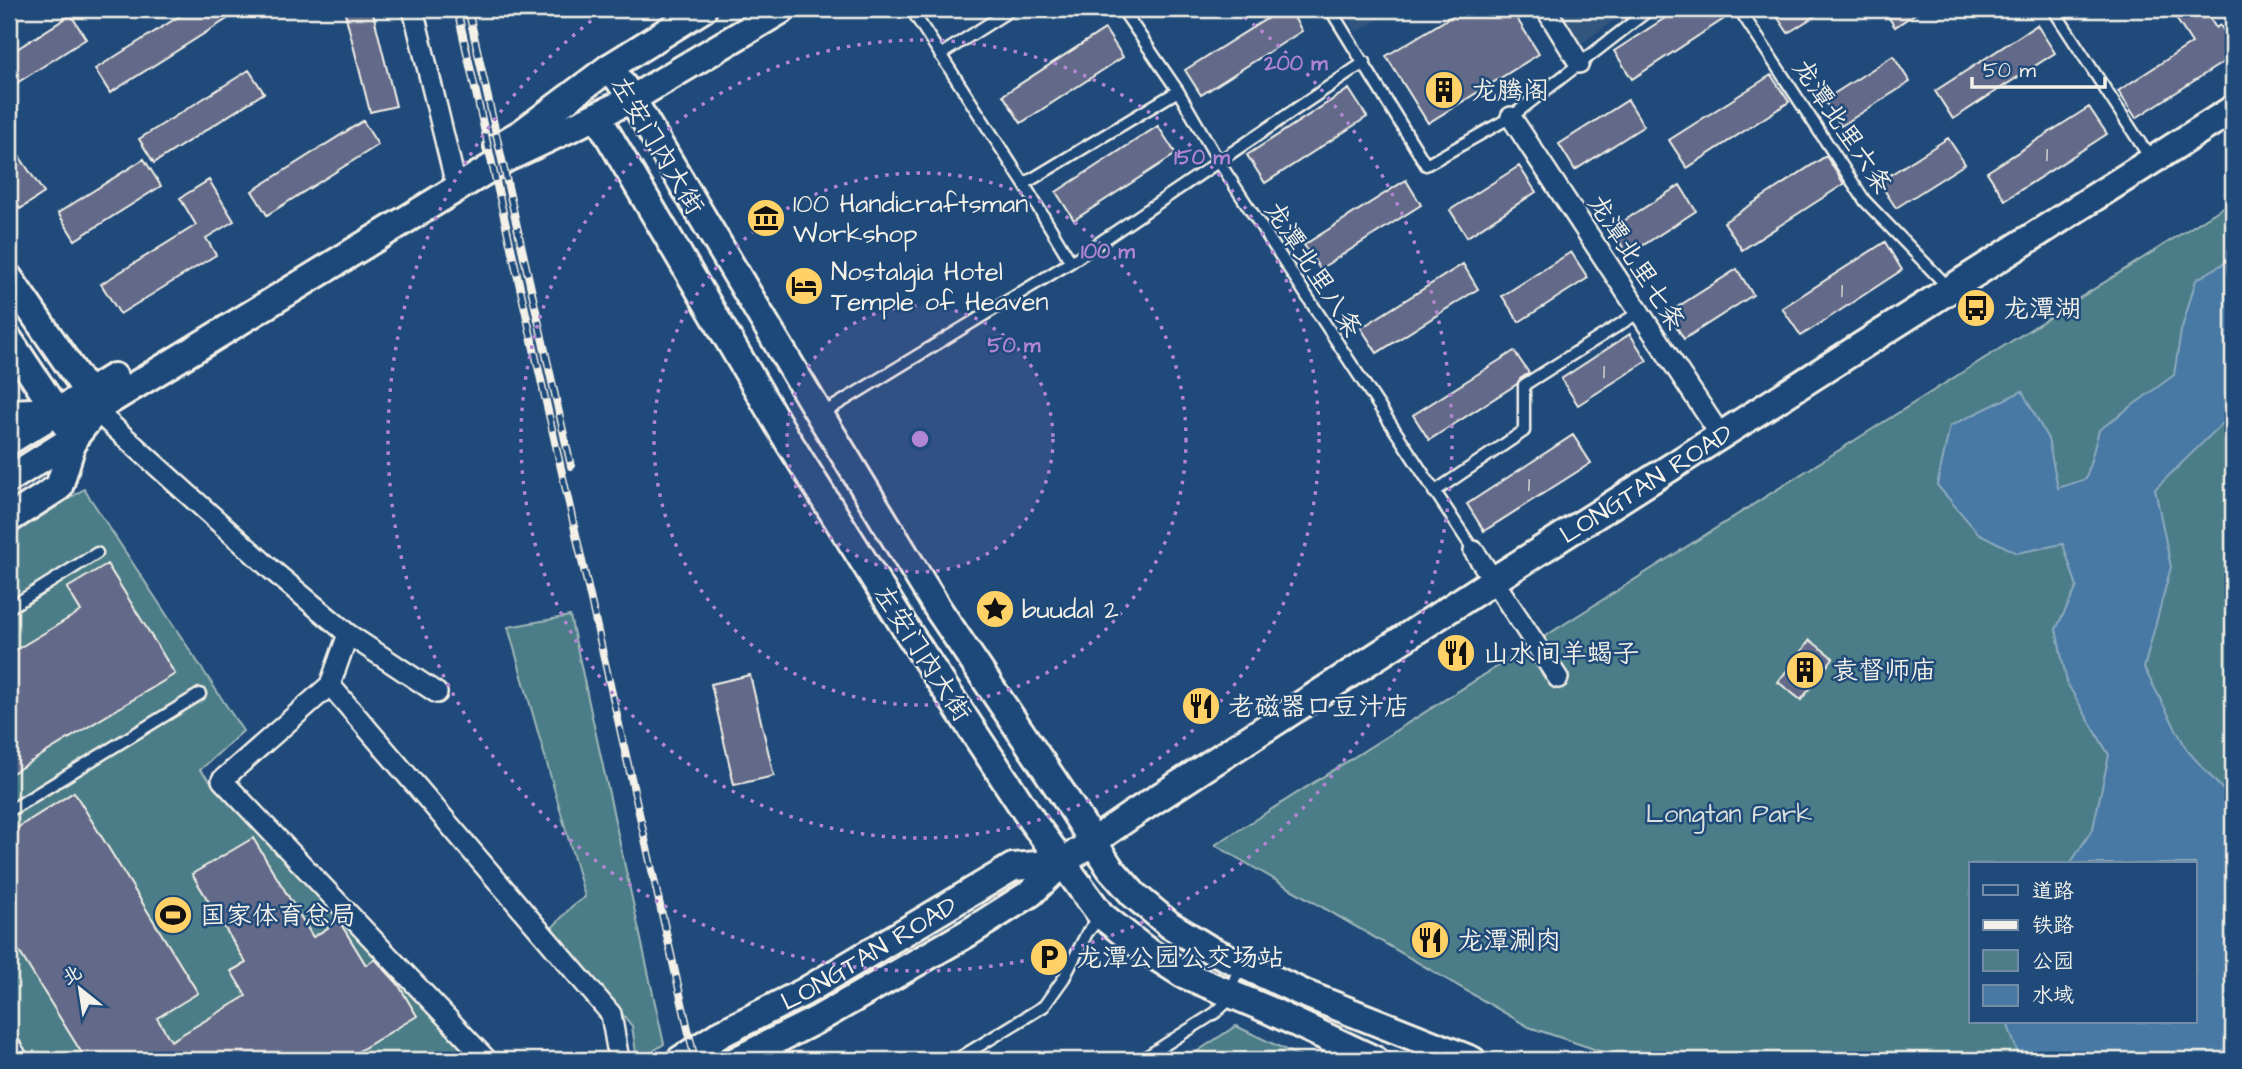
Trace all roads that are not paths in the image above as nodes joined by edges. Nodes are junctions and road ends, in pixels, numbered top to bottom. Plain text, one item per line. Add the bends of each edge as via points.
1 (413, 9) edge
2 (703, 9) edge
3 (783, 9) edge
4 (911, 9) edge
5 (1012, 9) edge
6 (1122, 9) edge
7 (1330, 9) edge
8 (1546, 9) edge
9 (1650, 9) edge
10 (1739, 9) edge
11 (2053, 9) edge
12 (940, 55) junction
13 (1365, 62) junction
14 (1578, 63) junction
15 (610, 67) junction
16 (1178, 91) junction
17 (632, 99) junction
18 (2233, 109) edge
19 (597, 116) junction
20 (1511, 117) junction
21 (1219, 162) junction
22 (2152, 162) junction
23 (453, 173) junction
24 (1024, 184) junction
25 (1071, 262) junction
26 (9, 278) edge
27 (1950, 290) junction
28 (1638, 313) junction
29 (9, 340) edge
30 (97, 407) junction
31 (56, 411) junction
32 (9, 413) edge
33 (820, 415) junction
34 (1721, 436) junction
35 (74, 438) junction
36 (9, 441) edge
37 (9, 480) edge
38 (1434, 492) junction
39 (9, 519) edge
40 (1474, 551) joint
41 (97, 553) dead end
42 (1494, 580) junction
43 (9, 608) edge
44 (348, 634) junction
45 (1558, 678) dead end
46 (330, 685) junction
47 (437, 693) dead end
48 (200, 694) dead end
49 (9, 811) edge
50 (1093, 841) junction
51 (1062, 863) junction
52 (1101, 915) junction
53 (1241, 963) junction
54 (1230, 993) junction
55 (9, 1036) edge
56 (24, 1060) edge
57 (487, 1060) edge
58 (619, 1060) edge
59 (680, 1060) edge
60 (709, 1060) edge
61 (737, 1060) edge
62 (768, 1060) edge
63 (956, 1060) edge
64 (1141, 1060) edge
65 (1375, 1060) edge
66 (1472, 1060) edge

1 - 23 street
2 - 15 street
3 - 17 street
4 - 12 lane
5 - 12 lane
6 - 16 lane, 龙潭北里八条
7 - 13 lane
8 - 14 street
9 - 14 lane
10 - 27 lane, 龙潭北里六条 via 1865,201
11 - 22 lane
12 - 24 lane
13 - 20 lane via 1426,164
13 - 21 lane
14 - 20 lane
15 - 17 street, 左安门内大街
15 - 23 street via 523,132
16 - 21 lane, 龙潭北里八条
16 - 24 lane
17 - 19 street
17 - 33 street, 左安门内大街
18 - 22 street, LONGTAN ROAD
19 - 30 street via 505,159
19 - 51 street, 左安门内大街 via 787,439 906,629
20 - 28 street, 龙潭北里七条
21 - 25 lane
21 - 38 lane, 龙潭北里八条
22 - 27 street, LONGTAN ROAD
23 - 30 street
24 - 25 lane
25 - 33 lane
26 - 30 street
27 - 34 street, LONGTAN ROAD
28 - 34 street, 龙潭北里七条
28 - 38 lane via 1524,385 1524,431
29 - 31 street
30 - 31 street
30 - 35 street
30 - 44 street via 273,571
31 - 32 street
31 - 35 street
31 - 36 street
33 - 50 street, 左安门内大街 via 938,609
34 - 42 street, LONGTAN ROAD
35 - 37 street
35 - 39 street via 59,487
38 - 40 lane, 龙潭北里八条
40 - 42 street
41 - 43 lane
42 - 45 street
42 - 50 street, LONGTAN ROAD
44 - 46 street
44 - 47 street
46 - 57 street via 222,780
46 - 58 street via 611,1014
48 - 49 lane
50 - 51 street, LONGTAN ROAD
50 - 53 street, 左安门内大街 via 1134,895 1170,925
51 - 52 street, 左安门内大街
51 - 59 street, LONGTAN ROAD via 1013,867
51 - 60 street, LONGTAN ROAD via 1019,877 813,1005
51 - 61 street, LONGTAN ROAD via 1031,893 968,933
51 - 62 street, LONGTAN ROAD via 1040,907 829,1031
52 - 54 street, 左安门内大街 via 1183,974
52 - 63 lane via 1044,1006
53 - 54 lane
53 - 66 street, 左安门内大街 via 1303,993
54 - 64 lane via 1215,1013
54 - 65 street, 左安门内大街
55 - 56 lane

